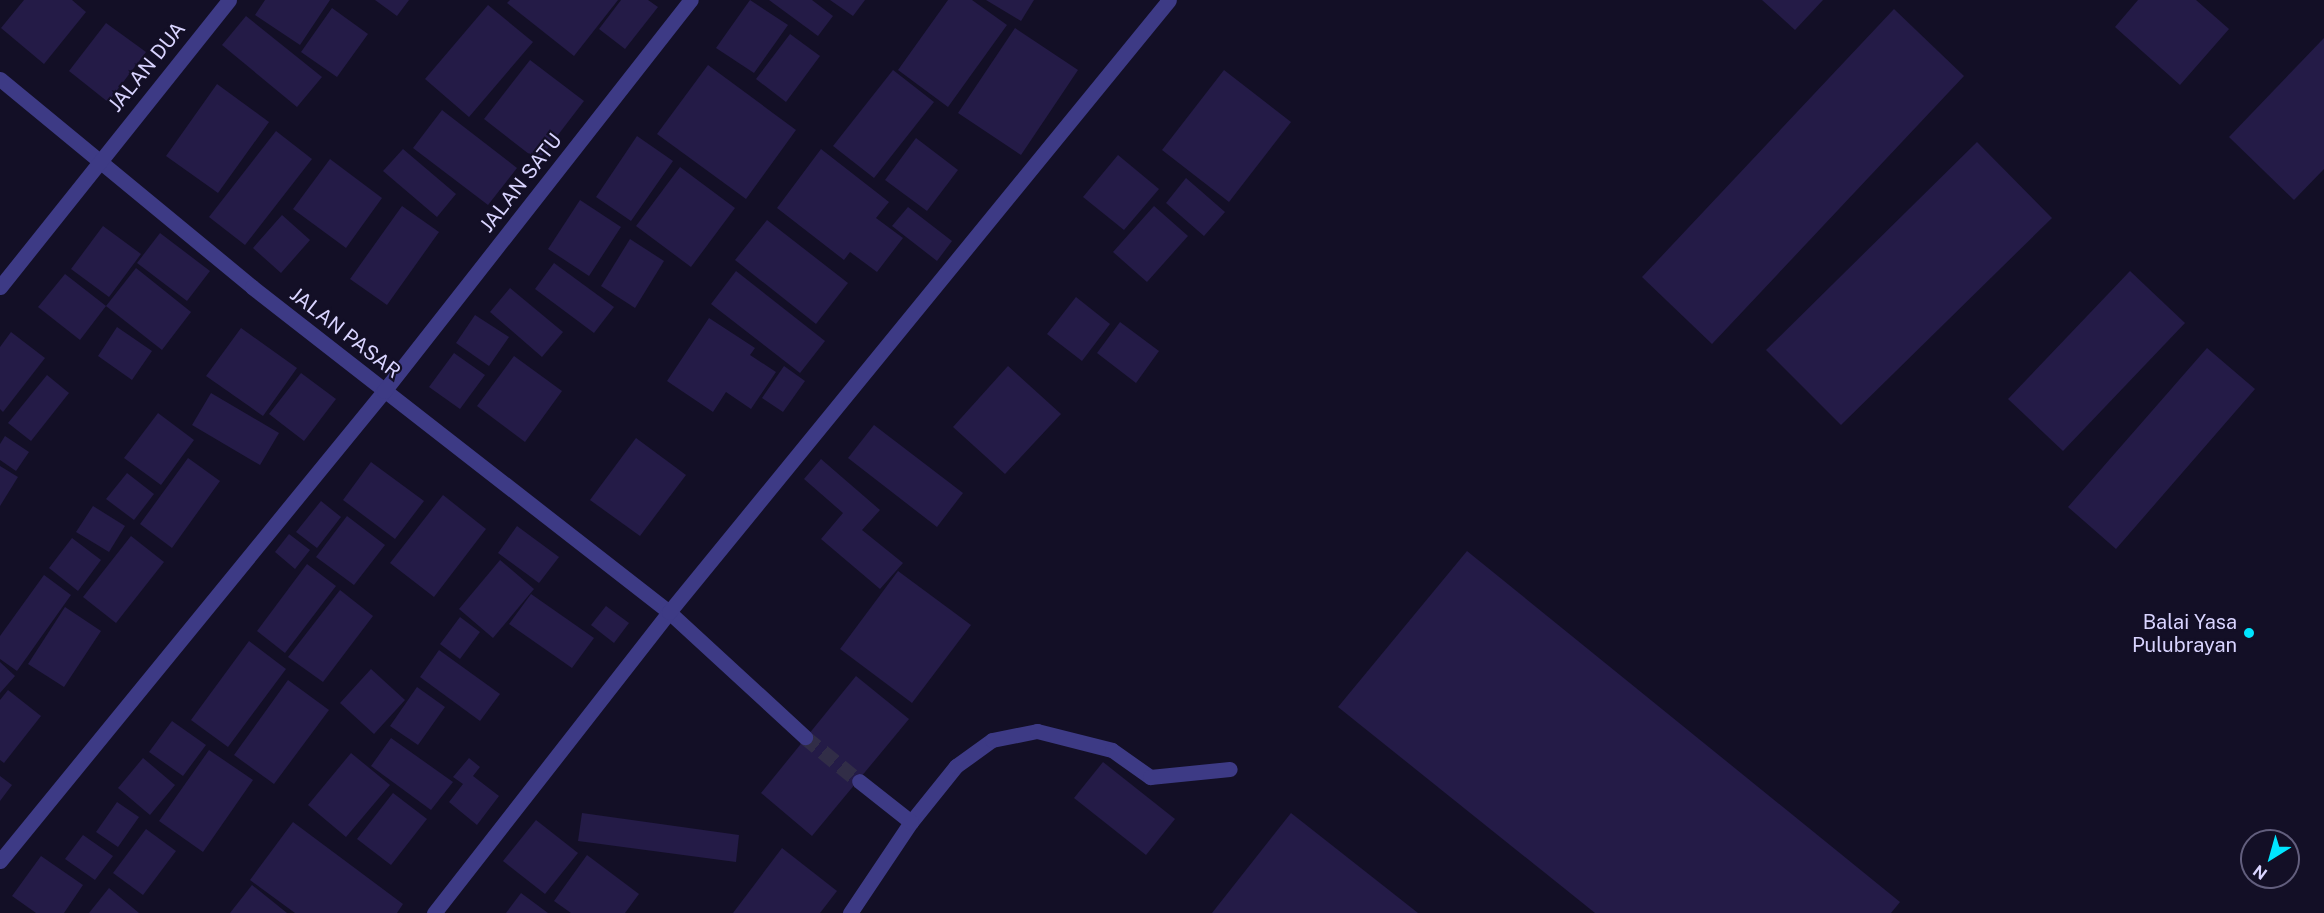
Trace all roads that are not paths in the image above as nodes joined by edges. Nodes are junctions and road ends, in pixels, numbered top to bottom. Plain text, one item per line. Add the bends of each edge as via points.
1 (229, 0) edge
2 (691, 0) edge
3 (1168, 0) edge
4 (0, 79) edge
5 (98, 161) junction
6 (0, 286) edge
7 (384, 391) junction
8 (669, 612) junction
9 (805, 737) tunnel mouth
10 (1230, 770) dead end
11 (859, 781) tunnel mouth
12 (911, 822) junction
13 (0, 861) edge
14 (434, 913) edge
15 (850, 913) edge

1 - 5 street, JALAN DUA
2 - 7 street, JALAN SATU
3 - 8 street
4 - 5 street, JALAN PASAR
5 - 6 street, JALAN DUA
5 - 7 street, JALAN PASAR
7 - 8 street, JALAN PASAR
7 - 13 street, JALAN SATU
8 - 9 street, JALAN PASAR
8 - 14 street
10 - 12 street via 1150,777 1112,750 1037,731 992,740 956,766
11 - 12 street
12 - 15 street

